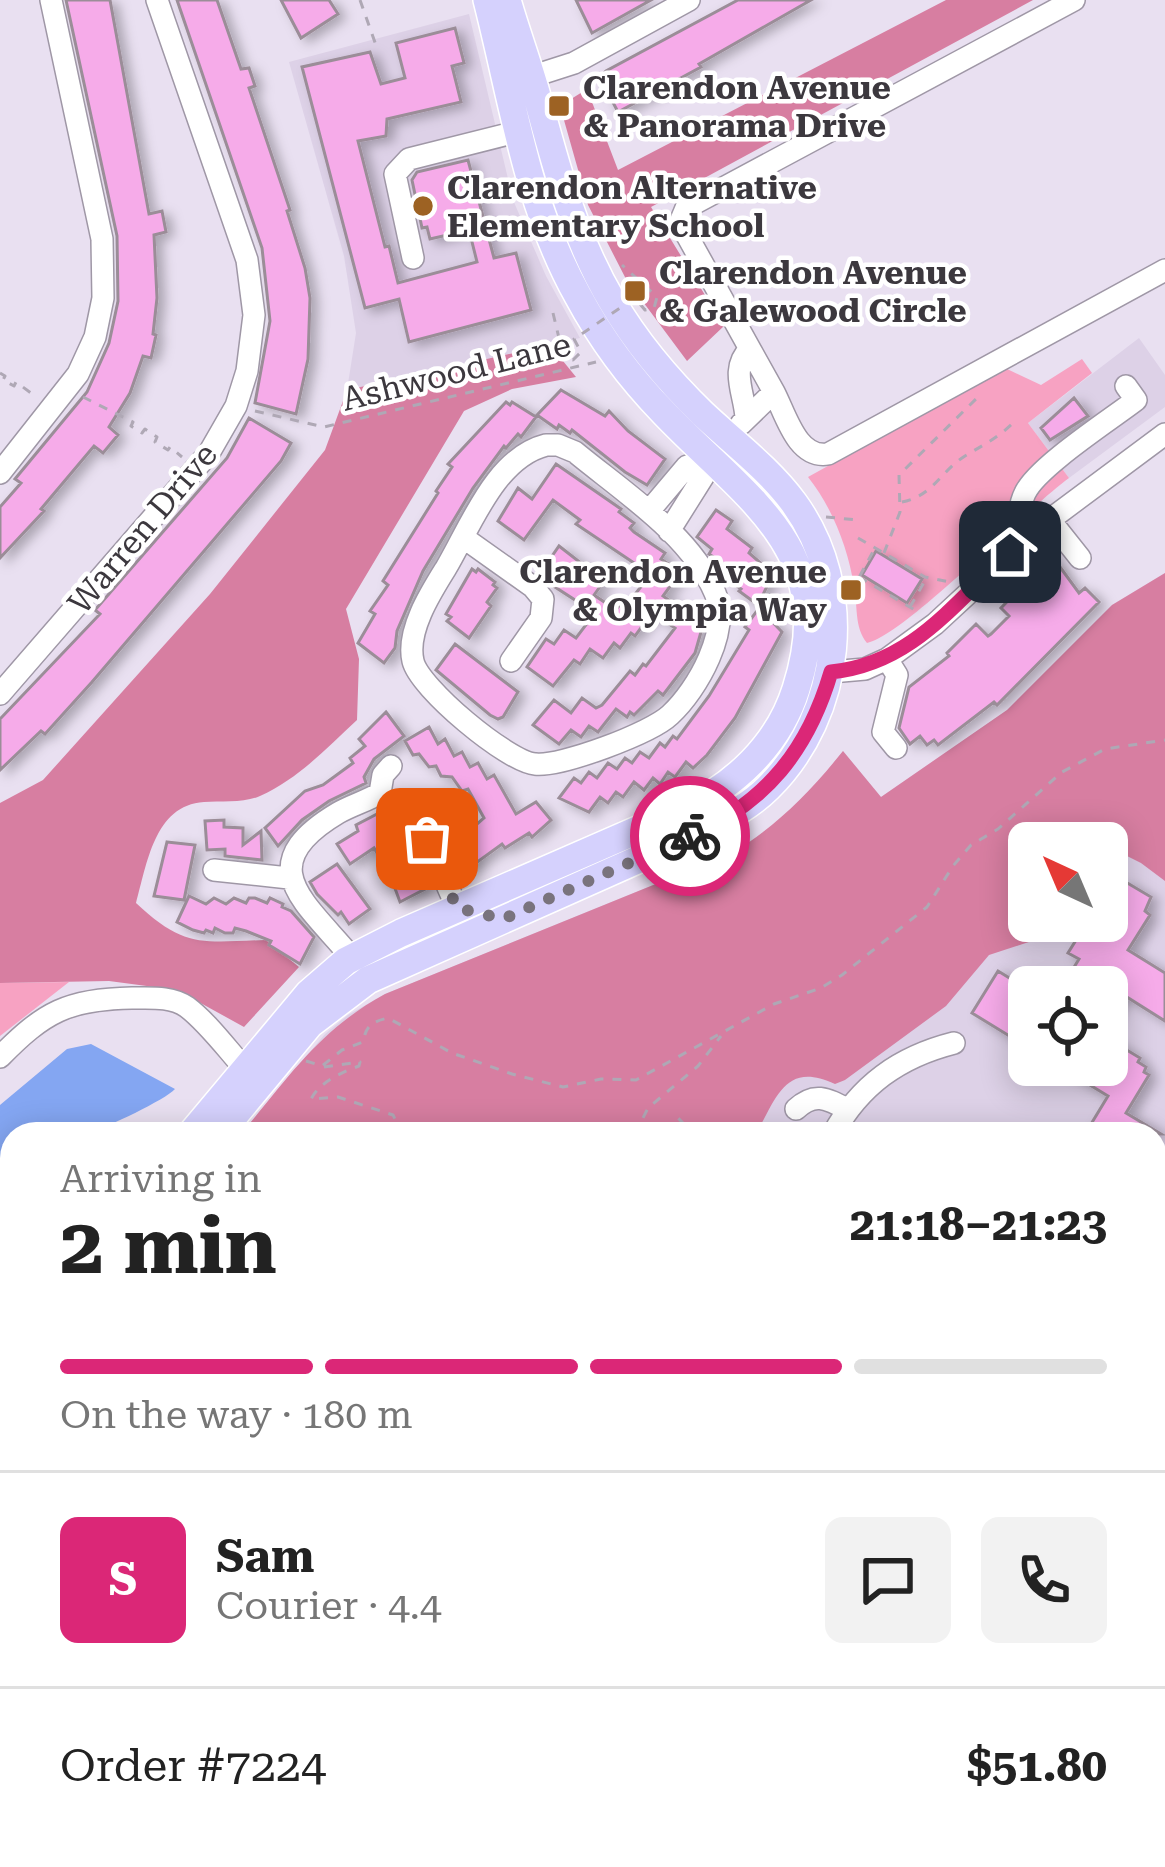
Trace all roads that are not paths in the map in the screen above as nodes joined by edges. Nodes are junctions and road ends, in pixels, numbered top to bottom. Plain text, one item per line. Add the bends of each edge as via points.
1 (51, 0) edge
2 (158, 0) edge
3 (487, 0) edge
4 (507, 0) edge
5 (689, 0) edge
6 (1074, 0) edge
7 (519, 81) junction
8 (517, 132) junction
9 (413, 258) dead end
10 (1165, 270) edge
11 (750, 349) junction
12 (1126, 386) dead end
13 (774, 392) junction
14 (1165, 434) edge
15 (729, 439) junction
16 (0, 472) edge
17 (649, 511) junction
18 (1049, 519) junction
19 (669, 531) junction
20 (464, 538) junction
21 (1023, 541) junction
22 (1080, 558) dead end
23 (806, 636) junction
24 (887, 659) junction
25 (511, 662) dead end
26 (831, 672) junction
27 (0, 694) edge
28 (786, 713) junction
29 (896, 748) dead end
30 (392, 766) dead end
31 (427, 839) dead end
32 (214, 870) dead end
33 (289, 878) junction
34 (457, 908) junction
35 (503, 919) junction
36 (435, 948) junction
37 (352, 958) junction
38 (954, 1043) dead end
39 (0, 1057) edge
40 (245, 1069) junction
41 (796, 1109) dead end
42 (847, 1109) junction
43 (201, 1122) edge
44 (229, 1122) edge
45 (840, 1122) edge

1 - 16 street via 104,259 103,298 94,337 62,397
2 - 27 street, Warren Drive via 250,278 251,353 236,406 198,467
3 - 7 main road
4 - 7 main road
5 - 7 street via 574,63
6 - 11 street via 686,208 684,230
7 - 8 main road
7 - 15 main road via 598,276 643,346 700,411 712,441
8 - 9 street via 409,159 395,174
8 - 15 main road via 554,248 618,359 665,415
10 - 13 street via 823,456 804,449
11 - 13 street
11 - 15 street via 742,356
12 - 21 street via 1136,400 1025,493
13 - 15 street
14 - 18 street
15 - 17 street via 687,466
15 - 19 street
15 - 23 main road via 786,542 801,582
15 - 26 main road via 798,508 823,558 833,613
17 - 19 street
17 - 20 street via 575,452 546,445 509,465
18 - 21 street
18 - 22 street
19 - 20 street via 720,605 709,657 663,721 540,765 511,757 415,666 422,615
20 - 25 street via 543,599 541,618
21 - 24 street
23 - 26 main road
23 - 28 main road
24 - 26 street
24 - 29 street via 897,675 883,732
26 - 28 main road
26 - 35 main road via 796,751 739,811
28 - 34 main road via 749,766 704,800
30 - 33 street via 380,793 308,837
31 - 34 street
32 - 33 street
33 - 37 street
34 - 35 main road
34 - 36 main road
34 - 37 main road
35 - 36 main road
36 - 44 main road via 338,1000
37 - 40 main road via 315,987
38 - 42 street via 884,1072
39 - 40 street via 68,1004 160,998 184,1005
40 - 43 main road
41 - 42 street via 818,1096
42 - 45 street

